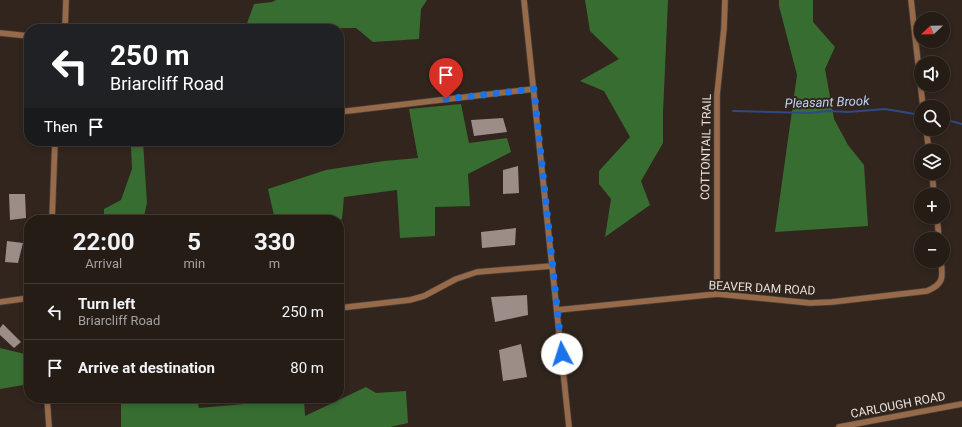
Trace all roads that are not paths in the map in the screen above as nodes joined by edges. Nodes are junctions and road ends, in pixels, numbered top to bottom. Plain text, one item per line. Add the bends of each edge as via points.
1 (66, 0) edge
2 (524, 0) edge
3 (725, 0) edge
4 (911, 0) edge
5 (64, 24) edge
6 (0, 33) edge
7 (24, 35) edge
8 (534, 89) junction
9 (922, 100) edge
10 (344, 111) edge
11 (55, 146) edge
12 (52, 215) edge
13 (552, 266) junction
14 (941, 268) edge
15 (717, 294) junction
16 (24, 299) edge
17 (0, 302) edge
18 (344, 307) edge
19 (557, 310) junction
20 (47, 403) edge
21 (962, 404) edge
22 (49, 427) edge
23 (569, 427) edge
24 (839, 427) edge

1 - 5 street
2 - 8 street
3 - 15 street, COTTONTAIL TRAIL via 717,116
4 - 9 street
6 - 7 street
8 - 10 street
8 - 13 street
11 - 12 street
13 - 18 street via 477,272 410,300
13 - 19 street
14 - 15 street, BEAVER DAM ROAD via 942,278 939,284 927,291 832,302 793,302
15 - 19 street, BEAVER DAM ROAD
16 - 17 street
19 - 23 street
20 - 22 street
21 - 24 street, CARLOUGH ROAD

